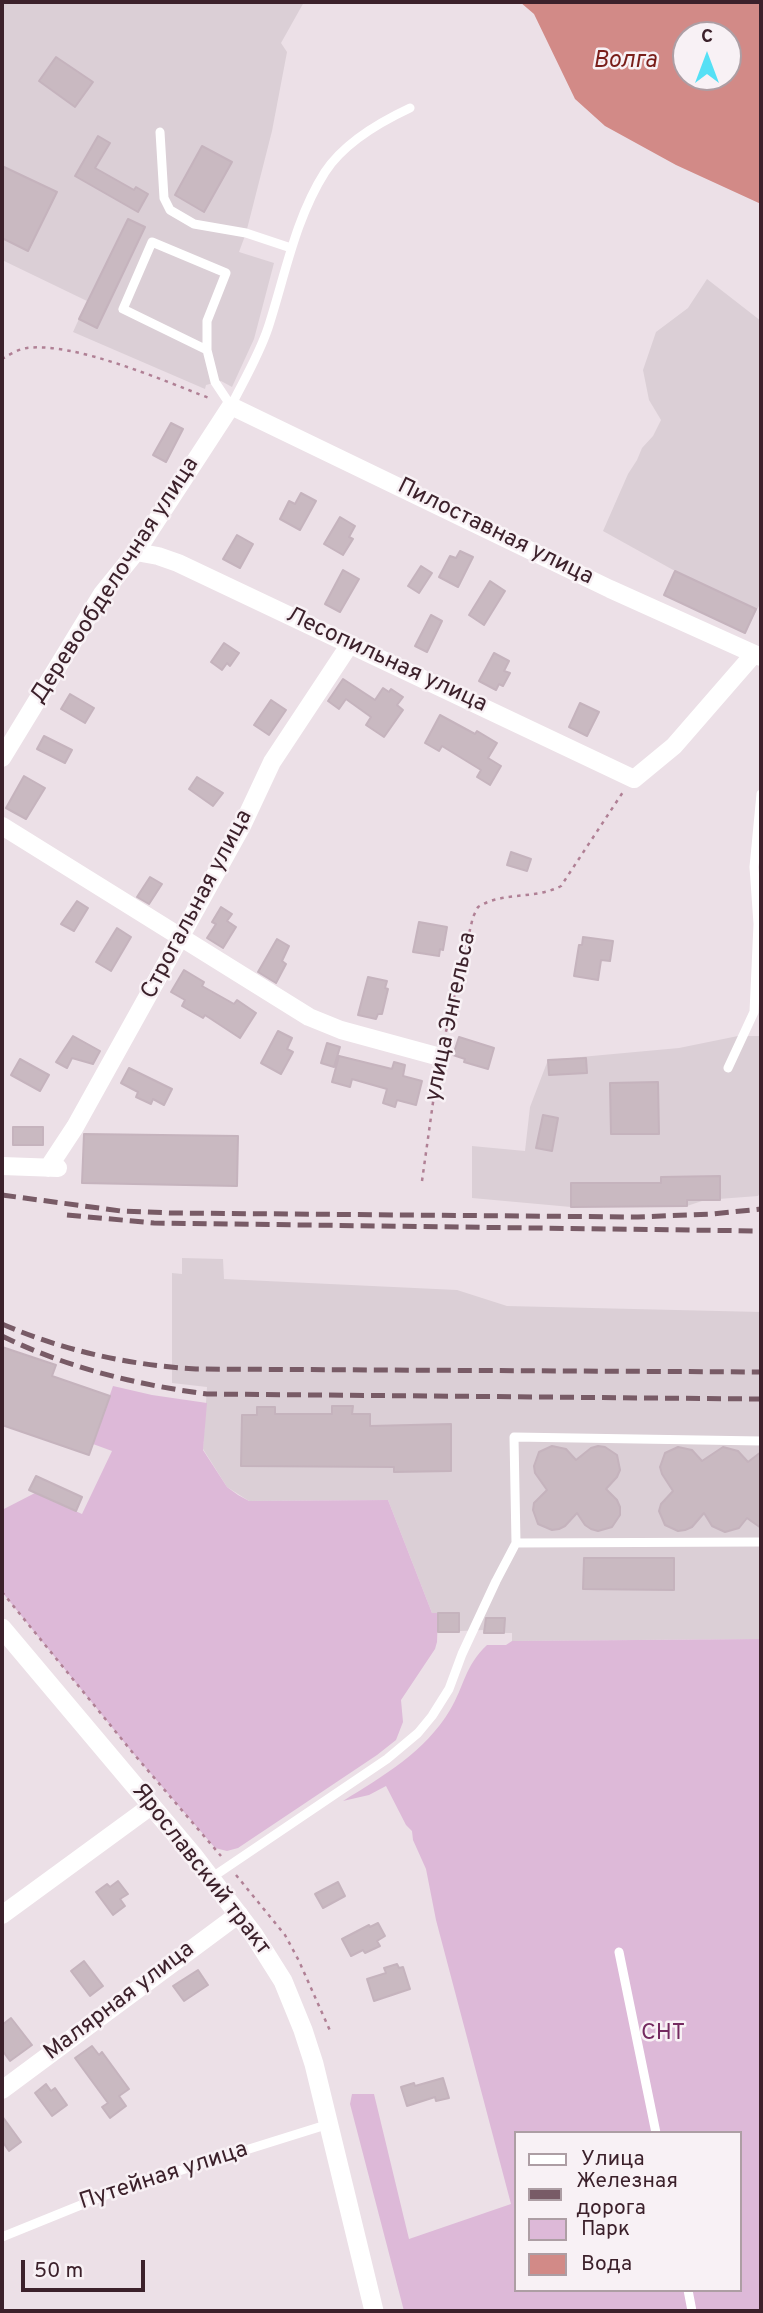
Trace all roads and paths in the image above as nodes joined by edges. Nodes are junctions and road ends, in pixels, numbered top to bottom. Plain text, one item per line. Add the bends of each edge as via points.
1 (410, 108) dead end
2 (160, 132) dead end
3 (291, 248) junction
4 (207, 350) junction
5 (2, 359) edge
6 (231, 406) junction
7 (136, 552) junction
8 (350, 644) junction
9 (757, 655) edge
10 (2, 758) edge
11 (634, 779) junction
12 (761, 794) edge
13 (2, 826) edge
14 (180, 938) junction
15 (440, 1057) junction
16 (728, 1068) dead end
17 (2, 1166) edge
18 (422, 1181) dead end
19 (761, 1441) edge
20 (761, 1542) edge
21 (516, 1543) junction
22 (2, 1591) edge
23 (2, 1628) edge
24 (151, 1806) junction
25 (229, 1865) junction
26 (211, 1878) junction
27 (239, 1914) junction
28 (2, 1915) edge
29 (620, 1952) dead end
30 (331, 2033) dead end
31 (2, 2090) edge
32 (329, 2124) junction
33 (656, 2131) edge
34 (2, 2237) edge
35 (688, 2292) edge
36 (373, 2311) edge
37 (692, 2311) edge

1 - 3 lane via 369,131 326,171
2 - 3 lane via 164,198 170,211 194,223
3 - 6 lane via 267,331
4 - 4 lane via 123,309 152,242 226,273 207,321
4 - 6 lane via 215,382
5 - 6 path via 24,348 78,354
6 - 7 street, Деревообделочная улица
6 - 9 street, Пилоставная улица
7 - 8 street, Лесопильная улица via 178,563
7 - 10 street, Деревообделочная улица via 102,594
8 - 11 street, Лесопильная улица
8 - 14 street, Строгальная улица via 272,762
9 - 11 street via 674,746
11 - 15 path, улица Энгельса via 561,886 499,898 478,907
12 - 16 lane via 754,867 758,923 754,1012
13 - 14 street
14 - 15 street via 309,1017
14 - 17 street, Строгальная улица via 55,1168
15 - 18 path, улица Энгельса
19 - 21 lane via 514,1437
20 - 21 lane
21 - 25 lane via 449,1689 418,1733 387,1759
22 - 25 path
23 - 24 street, Ярославский тракт
24 - 26 street, Ярославский тракт
24 - 28 street
25 - 26 lane
25 - 30 path via 285,1935
26 - 27 street, Ярославский тракт
27 - 31 street, Малярная улица
27 - 32 street, Ярославский тракт via 270,1958 293,2003
29 - 33 lane
32 - 34 lane, Путейная улица via 118,2190
32 - 36 street, Ярославский тракт
35 - 37 lane

